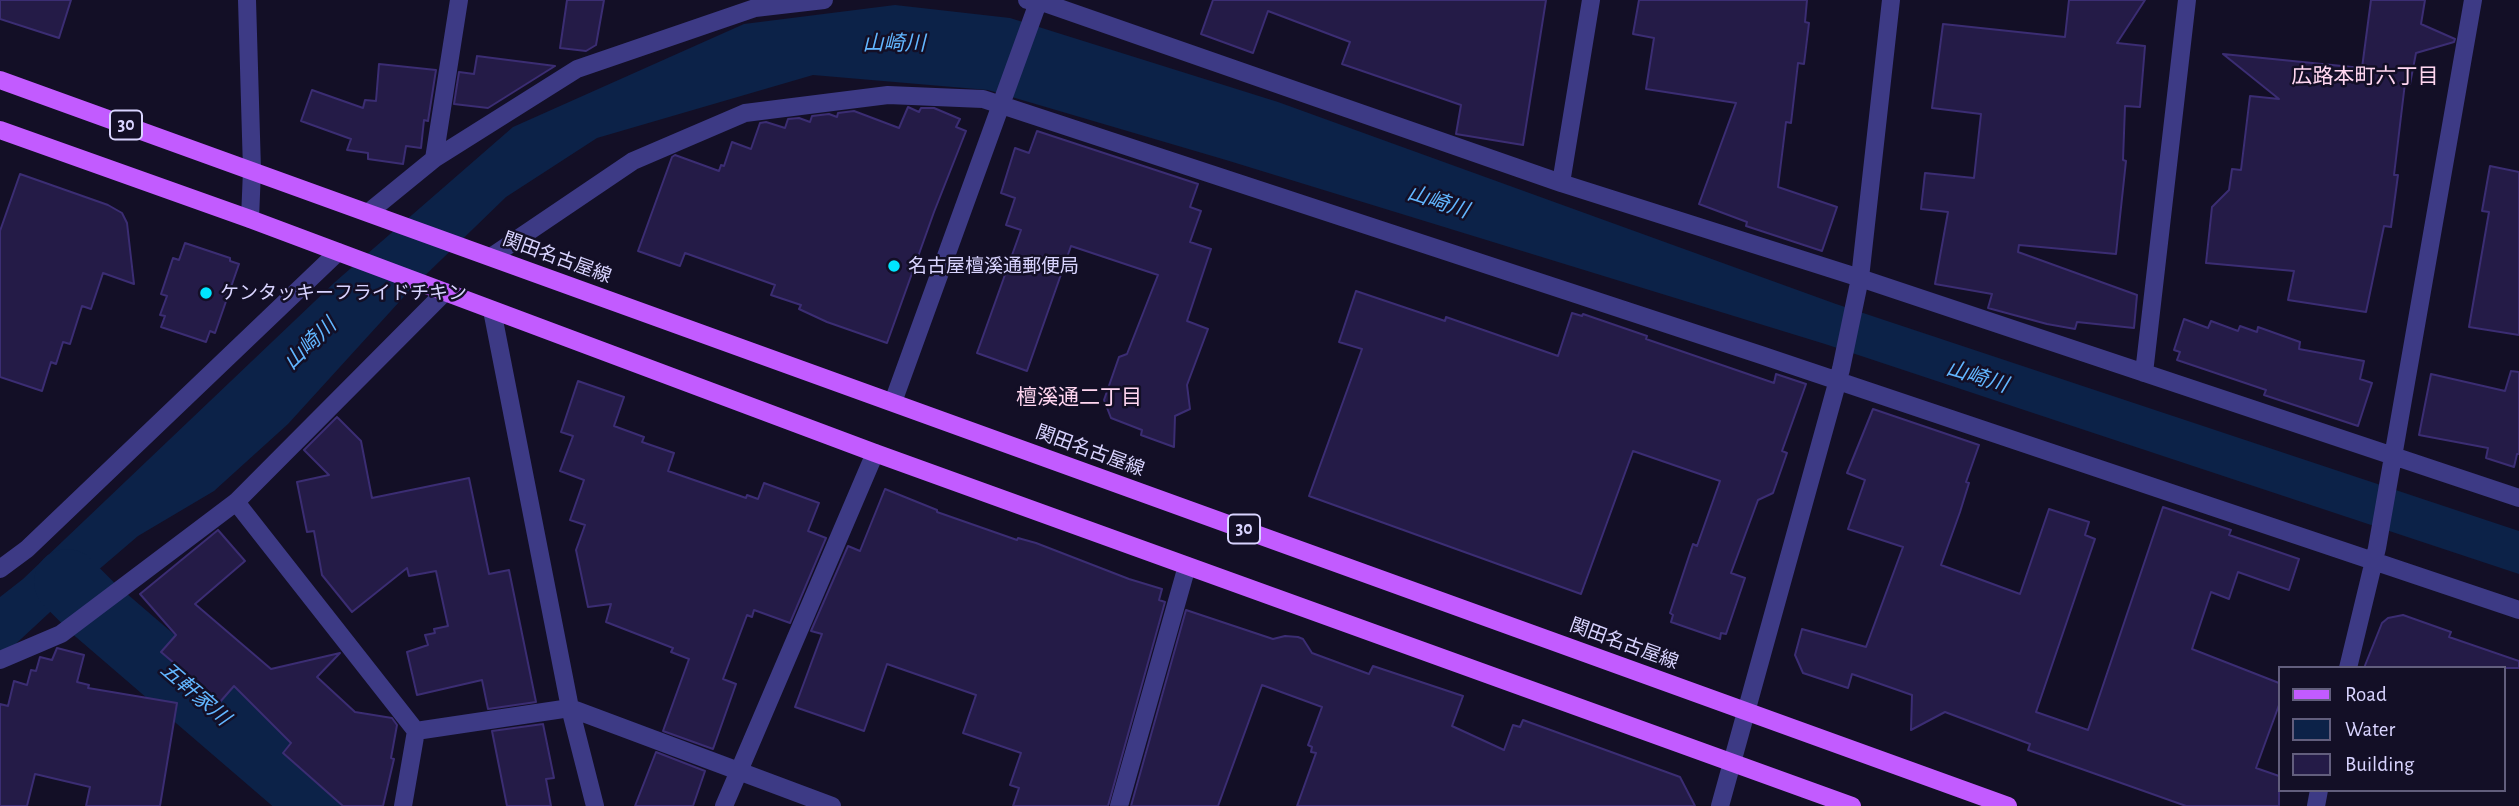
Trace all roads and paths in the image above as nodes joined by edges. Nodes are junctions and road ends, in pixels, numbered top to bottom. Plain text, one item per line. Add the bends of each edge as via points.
1 (247, 0) edge
2 (459, 0) edge
3 (824, 0) edge
4 (1035, 0) edge
5 (1591, 0) edge
6 (1891, 0) edge
7 (2187, 0) edge
8 (2473, 0) edge
9 (755, 4) edge
10 (0, 80) edge
11 (1003, 102) junction
12 (0, 130) edge
13 (434, 159) junction
14 (252, 170) junction
15 (1561, 183) junction
16 (369, 212) junction
17 (250, 219) junction
18 (338, 252) junction
19 (486, 255) junction
20 (1860, 278) junction
21 (445, 292) junction
22 (492, 310) junction
23 (2144, 373) junction
24 (1839, 375) junction
25 (893, 402) junction
26 (874, 453) junction
27 (2392, 456) junction
28 (2519, 498) edge
29 (236, 502) junction
30 (2375, 555) junction
31 (1188, 566) junction
32 (0, 569) edge
33 (2519, 610) edge
34 (0, 660) edge
35 (2348, 666) edge
36 (570, 708) junction
37 (1748, 711) junction
38 (416, 731) junction
39 (1732, 764) junction
40 (737, 771) junction
41 (403, 806) edge
42 (596, 806) edge
43 (724, 806) edge
44 (832, 806) edge
45 (1119, 806) edge
46 (1720, 806) edge
47 (1852, 806) edge
48 (2008, 806) edge

1 - 14 street
2 - 13 street
3 - 9 street
4 - 11 street
4 - 15 street
5 - 15 street
6 - 20 street
7 - 23 street
8 - 27 street
9 - 13 street via 577,69
10 - 14 main road, 関田名古屋線 / 30
11 - 19 street via 888,95 745,113 633,161
11 - 24 street
11 - 25 street
12 - 17 main road, 30
13 - 16 street
14 - 16 main road, 関田名古屋線 / 30
14 - 17 street
15 - 20 street
16 - 19 main road, 関田名古屋線 / 30
17 - 18 main road, 30
18 - 21 main road, 30
18 - 32 street via 27,549
19 - 25 main road, 関田名古屋線 / 30
20 - 23 street
20 - 24 street
21 - 22 main road, 30
21 - 29 street
22 - 26 main road, 30
22 - 36 street
23 - 27 street
24 - 30 street
24 - 37 street
25 - 37 main road, 関田名古屋線 / 30
26 - 31 main road, 30
26 - 40 street
27 - 28 street
27 - 30 street
29 - 34 street via 61,634
29 - 38 street
30 - 33 street
30 - 35 street
31 - 39 main road, 30
31 - 45 street
36 - 38 street
36 - 40 street
36 - 42 street
37 - 39 street
37 - 48 main road, 関田名古屋線 / 30
38 - 41 street
39 - 46 street
39 - 47 main road, 30
40 - 43 street
40 - 44 street

